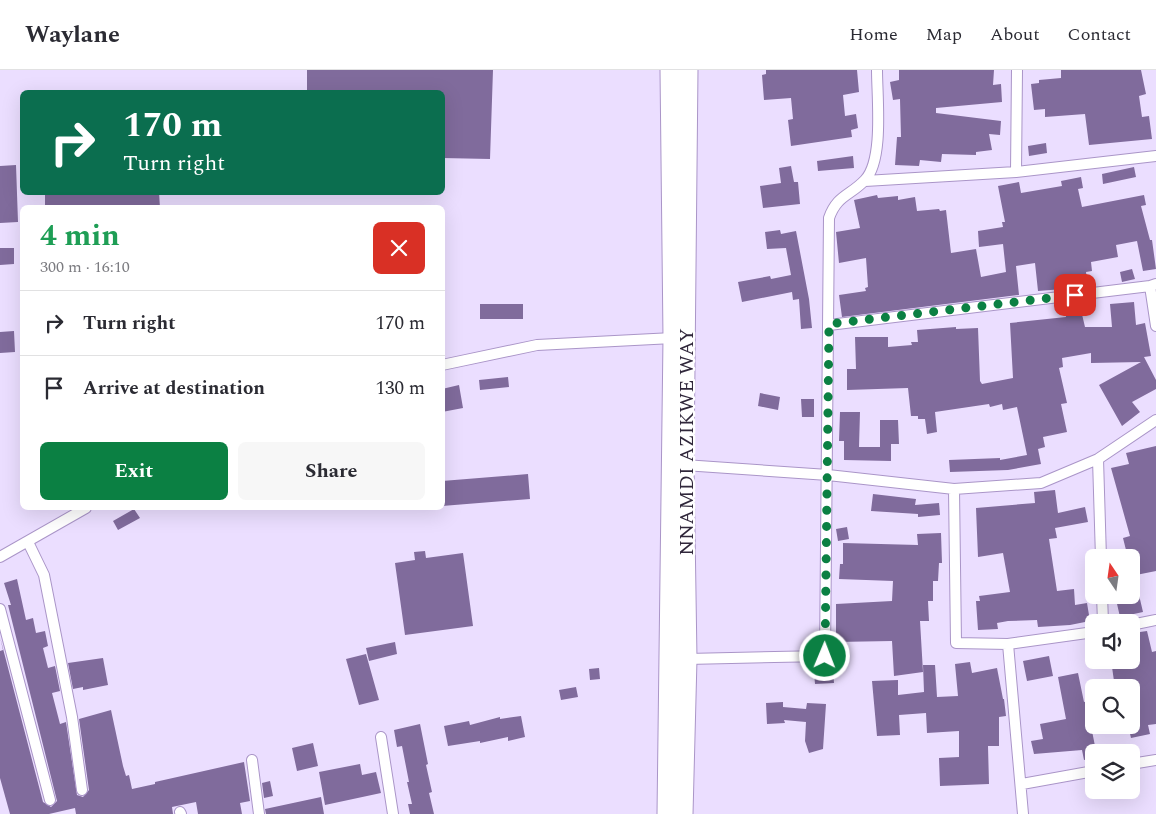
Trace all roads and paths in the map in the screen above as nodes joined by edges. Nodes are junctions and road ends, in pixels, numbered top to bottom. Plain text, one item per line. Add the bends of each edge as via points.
1 (670, 70) edge
2 (688, 70) edge
3 (877, 70) edge
4 (1017, 70) edge
5 (1156, 156) edge
6 (1016, 172) junction
7 (865, 181) junction
8 (1153, 285) edge
9 (829, 324) junction
10 (1156, 326) edge
11 (673, 338) junction
12 (445, 364) edge
13 (1156, 420) edge
14 (1098, 460) junction
15 (684, 465) junction
16 (828, 475) junction
17 (954, 490) junction
18 (83, 510) edge
19 (28, 542) junction
20 (1101, 549) edge
21 (0, 557) edge
22 (0, 609) edge
23 (1156, 620) edge
24 (1140, 623) edge
25 (1085, 633) edge
26 (1008, 644) junction
27 (687, 659) junction
28 (380, 737) dead end
29 (252, 760) dead end
30 (1156, 760) edge
31 (1140, 763) edge
32 (1085, 773) edge
33 (1022, 784) junction
34 (82, 790) dead end
35 (50, 800) dead end
36 (259, 814) edge
37 (394, 814) edge
38 (666, 814) edge
39 (683, 814) edge
40 (1023, 814) edge

1 - 11 highway, NNAMDI AZIKWE WAY
2 - 15 highway, NNAMDI AZIKWE WAY
3 - 7 street via 876,157
4 - 6 street
5 - 6 street
6 - 7 street
7 - 9 street via 839,199 829,218
8 - 9 street
8 - 10 street
9 - 16 street
11 - 12 street via 538,345
11 - 38 highway, NNAMDI AZIKWE WAY
13 - 14 street
14 - 17 street via 1041,483
14 - 20 street
15 - 16 street
15 - 27 highway, NNAMDI AZIKWE WAY
16 - 17 street
16 - 27 street via 825,656
17 - 26 street via 956,643
18 - 19 street
19 - 21 street
19 - 34 street via 44,575 72,717
22 - 35 street
23 - 24 street
25 - 26 street
26 - 33 street
27 - 39 highway, NNAMDI AZIKWE WAY
28 - 37 street
29 - 36 street
30 - 31 street
32 - 33 street
33 - 40 street

